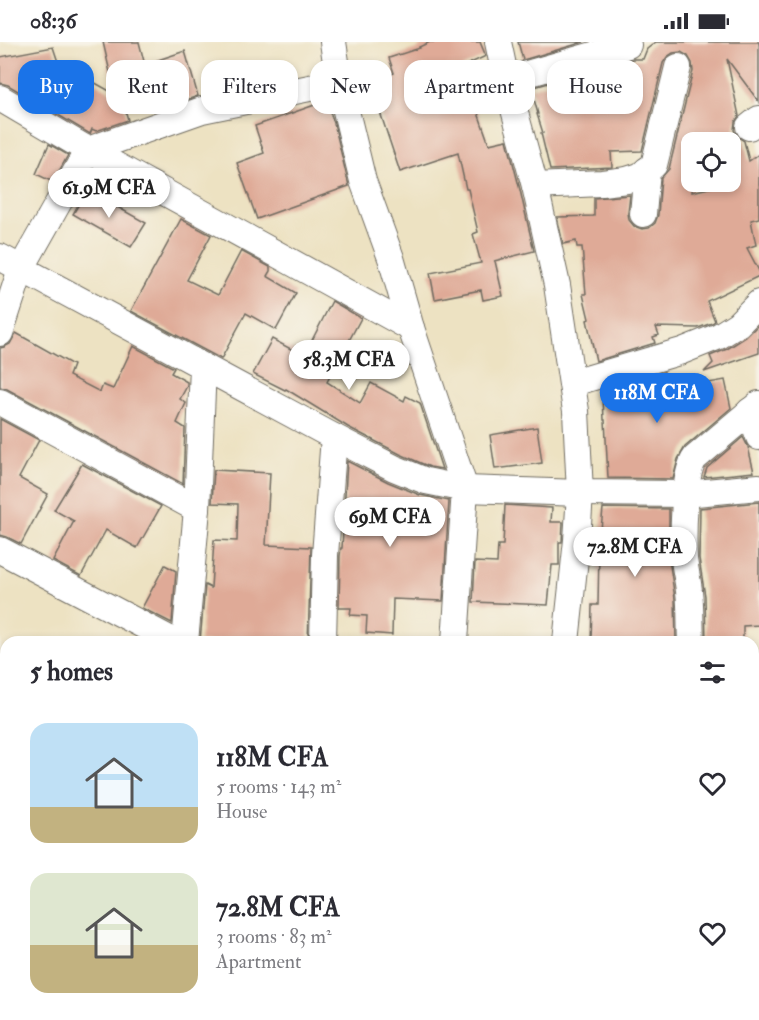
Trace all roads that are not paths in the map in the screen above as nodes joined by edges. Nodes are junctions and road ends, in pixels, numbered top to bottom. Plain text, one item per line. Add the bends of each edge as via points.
1 (333, 42) edge
2 (498, 42) edge
3 (628, 45) dead end
4 (336, 60) edge
5 (502, 60) edge
6 (678, 67) dead end
7 (535, 72) edge
8 (310, 88) edge
9 (0, 98) edge
10 (347, 114) edge
11 (515, 114) edge
12 (88, 150) junction
13 (647, 170) junction
14 (535, 186) junction
15 (643, 214) dead end
16 (11, 263) edge
17 (759, 303) edge
18 (411, 328) junction
19 (0, 333) edge
20 (203, 367) junction
21 (573, 383) junction
22 (0, 402) edge
23 (754, 407) edge
24 (334, 437) junction
25 (759, 437) edge
26 (759, 486) edge
27 (465, 489) junction
28 (580, 493) junction
29 (685, 494) junction
30 (197, 509) junction
31 (0, 549) edge
32 (164, 636) edge
33 (186, 636) edge
34 (323, 636) edge
35 (454, 636) edge
36 (568, 636) edge
37 (691, 636) edge

1 - 4 street
2 - 5 street
3 - 7 street
6 - 13 street via 654,165
8 - 12 street via 202,110
9 - 12 street
10 - 18 street via 363,181
11 - 14 street
12 - 16 street
12 - 18 street
13 - 14 street via 640,176 619,181
13 - 15 street
14 - 21 street
16 - 19 street
16 - 20 street
17 - 21 street via 738,324 702,344
18 - 27 street
20 - 24 street
20 - 30 street
21 - 28 street
22 - 30 street
23 - 25 street
23 - 29 street via 691,463
24 - 27 street via 426,481
24 - 34 street
26 - 29 street
27 - 28 street
27 - 35 street
28 - 29 street
28 - 36 street
29 - 37 street via 684,559
30 - 33 street
31 - 32 street

